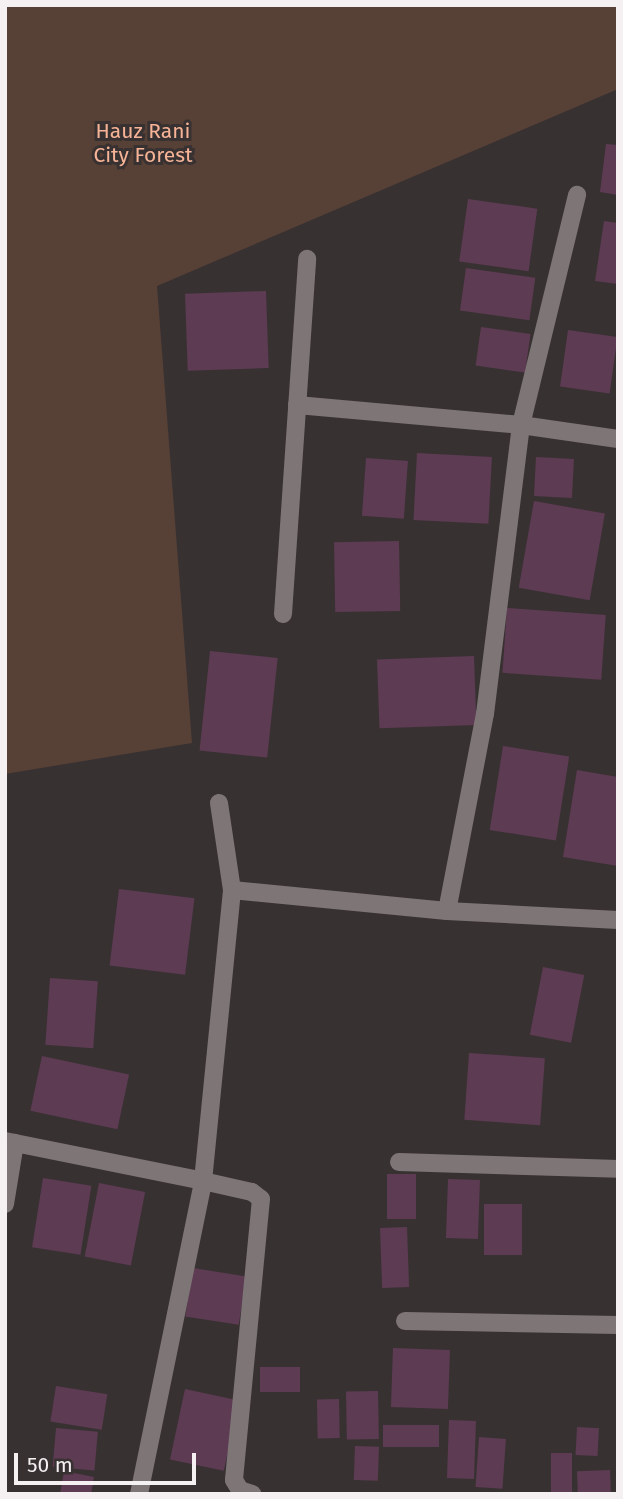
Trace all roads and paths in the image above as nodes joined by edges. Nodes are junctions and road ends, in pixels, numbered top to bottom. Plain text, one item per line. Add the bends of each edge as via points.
1 (577, 195) dead end
2 (307, 259) dead end
3 (297, 405) junction
4 (521, 425) junction
5 (618, 439) edge
6 (283, 614) dead end
7 (219, 803) dead end
8 (232, 890) junction
9 (447, 911) junction
10 (618, 920) edge
11 (10, 1142) edge
12 (399, 1162) dead end
13 (618, 1169) edge
14 (203, 1181) junction
15 (5, 1204) edge
16 (405, 1321) dead end
17 (618, 1325) edge
18 (139, 1494) edge
19 (252, 1494) edge

1 - 4 street
2 - 3 street
3 - 4 street
3 - 6 street
4 - 5 street
4 - 9 street via 485,714
7 - 8 street
8 - 9 street
8 - 14 street
9 - 10 street
11 - 14 street
11 - 15 street
12 - 13 street
14 - 18 street
14 - 19 street via 252,1192 263,1203 234,1480 240,1490
16 - 17 street

